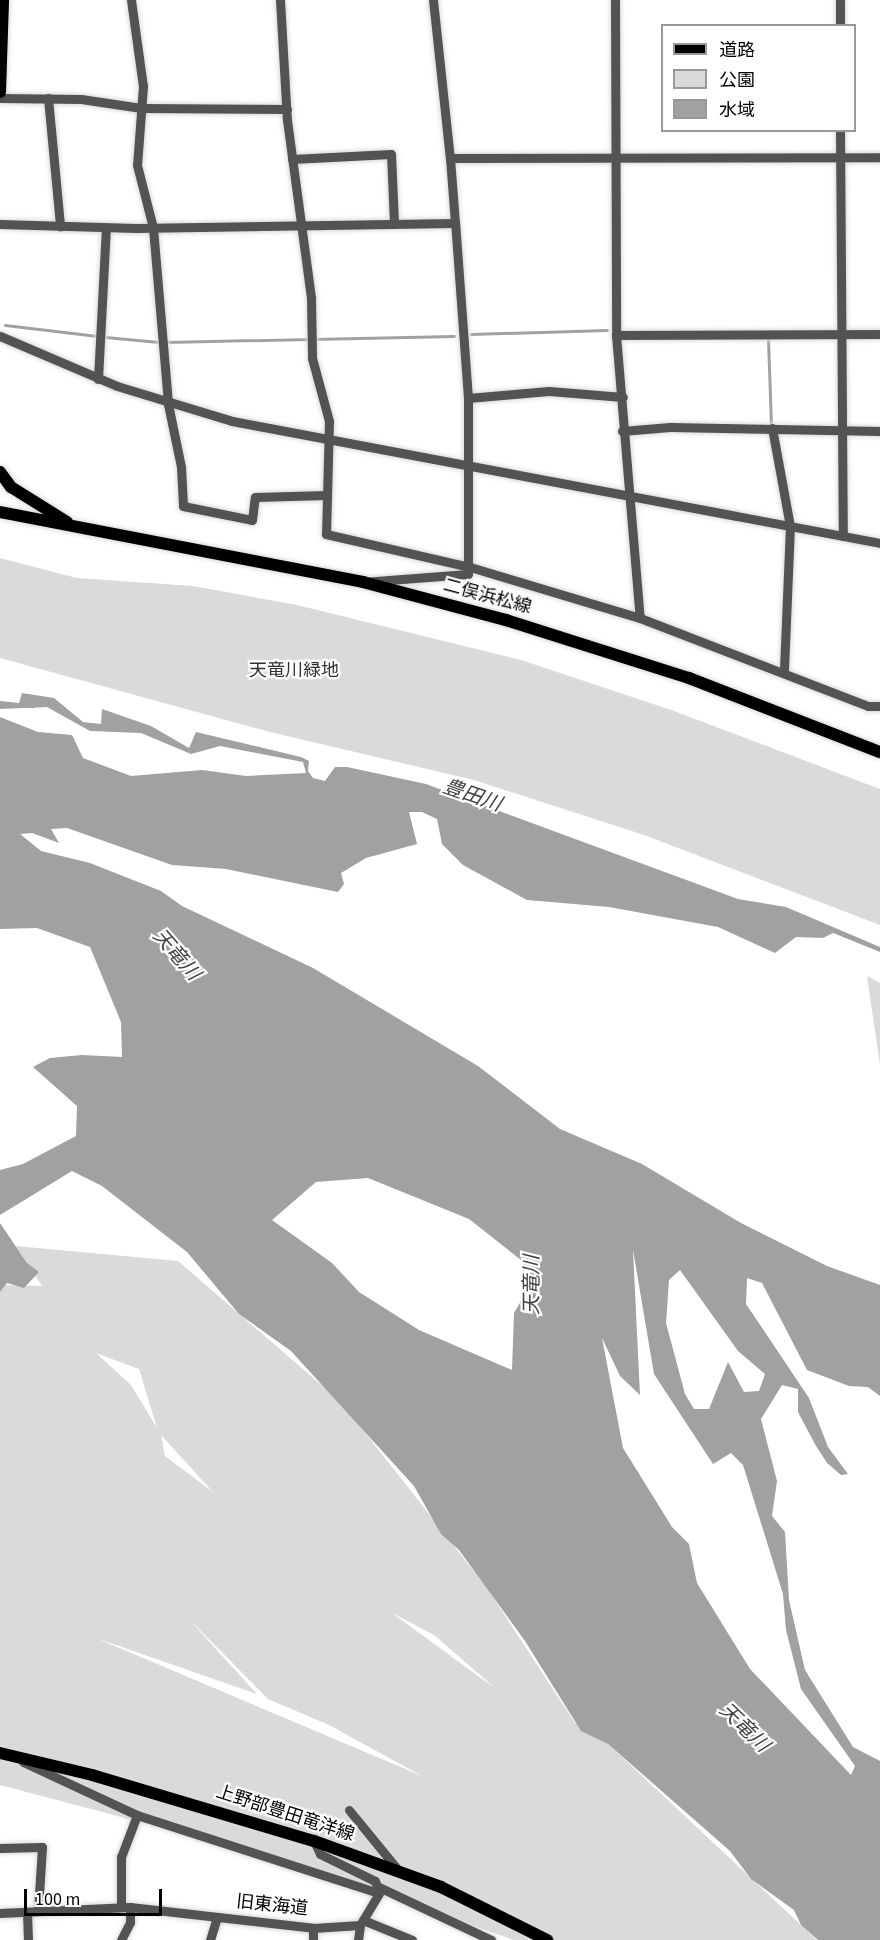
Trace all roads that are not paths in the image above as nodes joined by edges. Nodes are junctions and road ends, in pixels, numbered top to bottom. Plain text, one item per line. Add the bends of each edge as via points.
1 (3, 0) edge
2 (131, 0) edge
3 (280, 0) edge
4 (433, 0) edge
5 (615, 0) edge
6 (840, 0) edge
7 (840, 24) edge
8 (0, 92) edge
9 (0, 98) edge
10 (48, 98) junction
11 (141, 108) junction
12 (287, 109) junction
13 (840, 132) edge
14 (840, 157) junction
15 (880, 157) edge
16 (450, 158) junction
17 (615, 158) junction
18 (292, 159) junction
19 (455, 223) junction
20 (0, 224) edge
21 (394, 224) junction
22 (301, 225) junction
23 (60, 226) junction
24 (106, 227) junction
25 (153, 228) junction
26 (841, 334) junction
27 (880, 334) edge
28 (616, 335) junction
29 (0, 336) edge
30 (98, 379) junction
31 (623, 397) junction
32 (468, 398) junction
33 (168, 404) junction
34 (772, 428) junction
35 (842, 430) junction
36 (622, 431) junction
37 (880, 431) edge
38 (328, 440) junction
39 (468, 466) junction
40 (0, 472) edge
41 (327, 495) junction
42 (628, 496) junction
43 (0, 512) edge
44 (71, 524) junction
45 (790, 526) junction
46 (843, 536) junction
47 (880, 543) edge
48 (470, 567) junction
49 (363, 582) junction
50 (639, 618) junction
51 (784, 671) junction
52 (880, 706) edge
53 (880, 752) edge
54 (0, 1753) edge
55 (13, 1756) junction
56 (349, 1810) dead end
57 (137, 1815) junction
58 (314, 1841) junction
59 (0, 1848) edge
60 (400, 1872) junction
61 (379, 1890) junction
62 (126, 1907) junction
63 (27, 1911) junction
64 (38, 1911) junction
65 (0, 1913) edge
66 (217, 1917) junction
67 (361, 1922) junction
68 (313, 1928) junction
69 (28, 1940) edge
70 (121, 1940) edge
71 (210, 1940) edge
72 (313, 1940) edge
73 (358, 1940) edge
74 (412, 1940) edge
75 (491, 1940) edge
76 (547, 1940) edge

1 - 8 main road
2 - 11 street
3 - 12 street
4 - 16 street
5 - 17 street
6 - 7 street
9 - 10 street
10 - 11 street
10 - 23 street
11 - 12 street
11 - 25 street via 137,165
12 - 18 street
13 - 14 street
14 - 15 street
14 - 17 street
14 - 26 street
16 - 17 street
16 - 19 street
17 - 28 street
18 - 21 street via 391,154
18 - 22 street
19 - 21 street
19 - 32 street
20 - 23 street
21 - 22 street
22 - 25 street
22 - 38 street via 312,342
23 - 24 street
24 - 25 street
24 - 30 street
25 - 33 street
26 - 27 street
26 - 28 street
26 - 35 street
28 - 31 street
29 - 30 street
30 - 33 street
31 - 32 street via 549,391
31 - 36 street
32 - 39 street
33 - 38 street
33 - 41 street via 181,467 183,506 252,520 255,497
34 - 35 street
34 - 36 street
34 - 45 street
35 - 37 street
35 - 46 street
36 - 42 street
38 - 39 street
38 - 41 street
39 - 42 street
39 - 48 street
40 - 44 main road, 二俣浜松線 via 10,487
41 - 48 street via 326,534
42 - 45 street
42 - 50 street
43 - 44 main road, 二俣浜松線
44 - 49 main road, 二俣浜松線
45 - 46 street
45 - 51 street
46 - 47 street
48 - 49 street via 468,574 459,578
48 - 50 street
49 - 53 main road, 二俣浜松線 via 600,647
50 - 51 street
51 - 52 street via 868,706
54 - 55 main road, 上野部豊田竜洋線
55 - 57 street
55 - 58 main road, 上野部豊田竜洋線
56 - 60 street
57 - 61 street
57 - 62 street via 121,1857
58 - 60 main road, 上野部豊田竜洋線
58 - 61 street via 320,1854
59 - 64 street via 42,1847
60 - 76 main road, 上野部豊田竜洋線 via 469,1899
61 - 67 street
61 - 75 street
62 - 64 street, 旧東海道
62 - 66 street, 旧東海道
62 - 70 street via 130,1922
63 - 64 street, 旧東海道
63 - 65 street, 旧東海道
63 - 69 street
66 - 68 street, 旧東海道
66 - 71 street
67 - 68 street, 旧東海道
67 - 73 street
67 - 74 street
68 - 72 street

